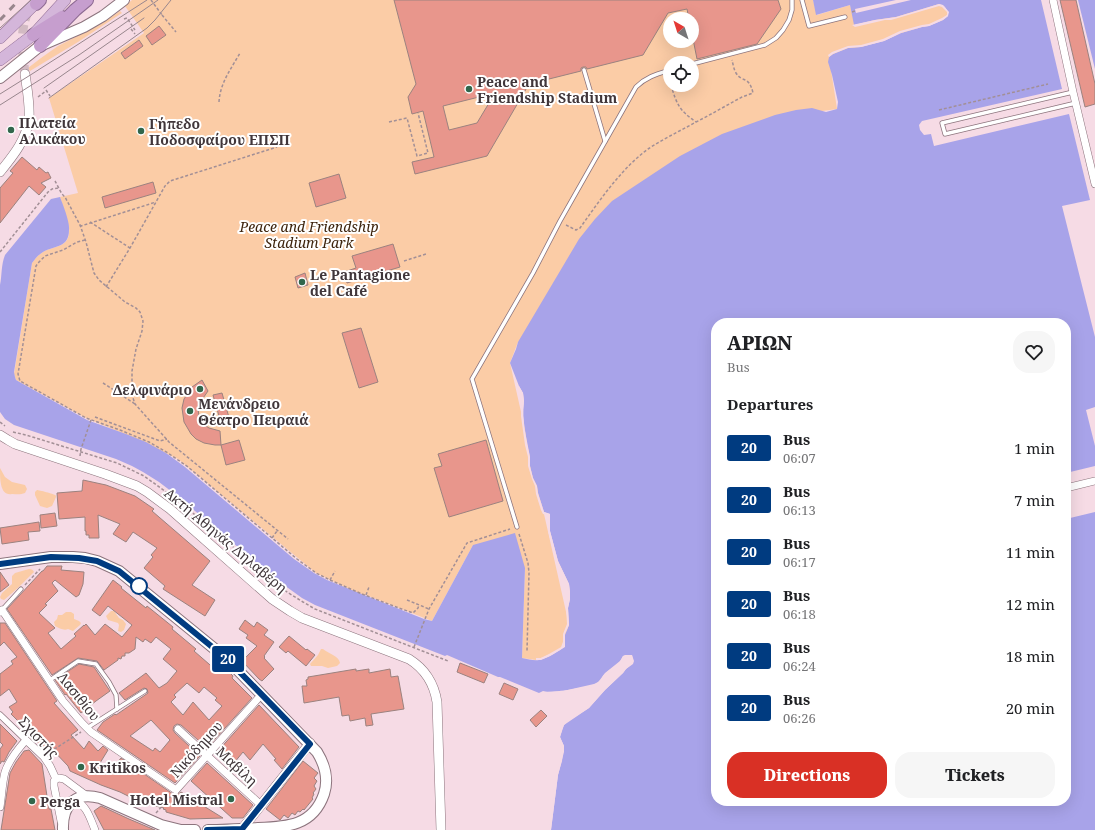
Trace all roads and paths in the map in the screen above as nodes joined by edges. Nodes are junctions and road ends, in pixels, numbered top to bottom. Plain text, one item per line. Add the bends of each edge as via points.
1 (66, 0) edge
2 (87, 0) edge
3 (124, 0) edge
4 (151, 0) edge
5 (792, 0) edge
6 (802, 0) edge
7 (1053, 0) edge
8 (38, 1) edge
9 (75, 10) junction
10 (855, 11) dead end
11 (852, 12) dead end
12 (845, 17) dead end
13 (126, 22) dead end
14 (131, 28) dead end
15 (135, 30) dead end
16 (176, 32) dead end
17 (135, 34) dead end
18 (33, 35) junction
19 (0, 38) edge
20 (40, 46) junction
21 (240, 52) dead end
22 (0, 60) edge
23 (699, 62) edge
24 (734, 65) dead end
25 (584, 70) dead end
26 (663, 72) edge
27 (25, 74) tunnel mouth
28 (0, 78) edge
29 (1048, 84) dead end
30 (673, 92) edge
31 (1073, 92) junction
32 (50, 96) dead end
33 (38, 98) dead end
34 (219, 102) dead end
35 (1076, 103) junction
36 (939, 110) dead end
37 (418, 113) dead end
38 (389, 122) dead end
39 (696, 122) junction
40 (605, 142) junction
41 (277, 147) dead end
42 (1, 171) edge
43 (54, 181) dead end
44 (1095, 184) edge
45 (59, 188) junction
46 (156, 202) junction
47 (90, 222) junction
48 (80, 225) junction
49 (569, 227) dead end
50 (85, 240) junction
51 (130, 248) junction
52 (0, 252) edge
53 (426, 254) dead end
54 (404, 261) dead end
55 (106, 287) junction
56 (103, 383) dead end
57 (135, 404) junction
58 (95, 417) dead end
59 (91, 420) junction
60 (0, 422) edge
61 (0, 435) edge
62 (167, 439) junction
63 (80, 451) junction
64 (1095, 481) edge
65 (1071, 487) edge
66 (517, 527) junction
67 (277, 531) junction
68 (272, 538) junction
69 (288, 539) dead end
70 (51, 557) junction
71 (0, 564) edge
72 (335, 571) dead end
73 (330, 580) junction
74 (369, 587) dead end
75 (21, 589) joint
76 (366, 595) junction
77 (406, 600) dead end
78 (419, 604) junction
79 (429, 609) junction
80 (1, 611) edge
81 (414, 647) dead end
82 (527, 651) dead end
83 (448, 661) dead end
84 (50, 680) junction
85 (145, 692) dead end
86 (262, 694) junction
87 (117, 709) junction
88 (0, 715) edge
89 (87, 728) junction
90 (178, 729) dead end
91 (26, 740) junction
92 (310, 744) junction
93 (207, 756) junction
94 (44, 757) junction
95 (56, 779) junction
96 (176, 790) junction
97 (87, 796) junction
98 (75, 800) junction
99 (261, 805) junction
100 (0, 807) edge
101 (149, 820) junction
102 (63, 829) edge
103 (242, 829) edge
104 (95, 830) edge
105 (195, 830) edge
106 (208, 830) edge
107 (440, 830) edge

1 - 18 main road
2 - 9 highway
3 - 20 main road via 84,27
4 - 16 path, bridge
5 - 23 lane via 789,20 776,38 764,45
6 - 12 lane via 809,26
7 - 31 street
8 - 19 main road
9 - 18 highway
9 - 20 highway
10 - 11 path
13 - 15 path via 124,18 127,18
14 - 17 path
18 - 22 main road
20 - 28 main road
21 - 34 path via 222,84
24 - 39 path via 738,76 750,83 753,93
25 - 40 lane
26 - 40 lane via 652,75 636,86
27 - 42 street via 28,124 19,146
29 - 36 path
30 - 39 path via 678,106
31 - 35 street
31 - 35 lane via 942,123 944,134
32 - 33 path via 46,91
35 - 44 street
37 - 38 path via 428,153 417,156 407,118
39 - 49 path via 648,150 615,181 580,228 576,230
40 - 66 lane via 472,379
41 - 46 path via 170,182
43 - 45 path
45 - 48 path
45 - 52 path via 48,192
46 - 47 path
46 - 51 path
47 - 48 path
47 - 51 path
48 - 50 path
50 - 55 path via 94,273
50 - 59 path via 45,256 36,266 18,376 23,384
51 - 55 path
53 - 54 path
55 - 57 path via 140,312 142,331 132,371 132,395
56 - 57 path
57 - 62 path
58 - 62 path via 160,441
59 - 63 path
59 - 68 path via 149,442 168,453
60 - 63 path via 14,432
61 - 107 street, Ακτή Αθηνάς Δηλαβέρη via 15,444 137,486 170,509 272,599 290,611 302,618 409,659 419,666 428,678 437,702
62 - 67 path
63 - 83 path via 117,463 160,486 277,584 315,609
64 - 65 street
66 - 79 path via 467,543
66 - 82 path via 529,573
67 - 68 path
67 - 69 path
68 - 73 path via 307,567
70 - 71 main road
70 - 75 path
70 - 86 main road via 91,559 124,574 220,652
72 - 73 path
73 - 76 path
74 - 76 path
75 - 80 lane
76 - 78 path via 413,613
77 - 78 path
78 - 79 path
79 - 81 path
80 - 84 street, Λασιθίου
84 - 87 lane via 78,661 96,664 116,695
84 - 89 street, Λασιθίου
85 - 87 lane
86 - 92 main road
86 - 93 street, Νικόδημου
87 - 89 lane
88 - 91 street, Σχιστής
89 - 94 path
89 - 96 street, Λασιθίου
90 - 93 street, Μαβίλη
91 - 94 street, Σχιστής
91 - 100 street via 7,767
92 - 99 street
92 - 103 main road via 321,758 326,773 325,790 317,808 305,819 293,825
93 - 96 street, Νικόδημου
93 - 99 street, Μαβίλη
94 - 95 street, Σχιστής
95 - 97 street, Σχιστής via 64,779
95 - 102 street, Σχιστής via 54,786
96 - 101 path, Νικόδημου
97 - 98 main road
97 - 101 main road via 100,798
98 - 102 main road via 66,810
98 - 104 street via 85,808
99 - 103 street
101 - 105 main road via 171,828
103 - 106 main road

